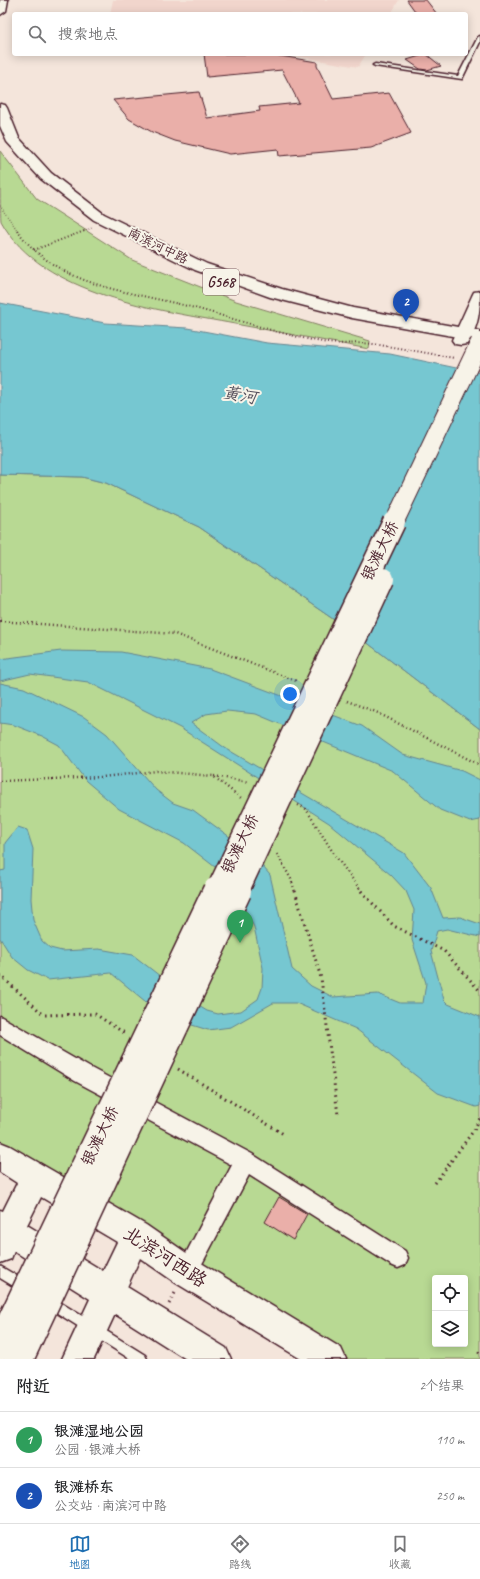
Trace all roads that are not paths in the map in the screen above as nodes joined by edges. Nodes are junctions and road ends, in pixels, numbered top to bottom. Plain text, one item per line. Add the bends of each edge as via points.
1 (2, 0) edge
2 (0, 12) edge
3 (480, 37) edge
4 (375, 65) dead end
5 (0, 108) edge
6 (0, 138) edge
7 (480, 296) edge
8 (480, 336) edge
9 (471, 340) edge
10 (480, 372) edge
11 (0, 1025) edge
12 (0, 1156) edge
13 (245, 1161) junction
14 (35, 1178) junction
15 (3, 1235) edge
16 (135, 1236) junction
17 (398, 1258) dead end
18 (0, 1272) edge
19 (187, 1272) junction
20 (109, 1292) junction
21 (92, 1327) junction
22 (0, 1346) edge
23 (19, 1359) edge
24 (78, 1359) edge
25 (141, 1359) edge
26 (215, 1359) edge
27 (330, 1359) edge

1 - 2 main road
3 - 4 lane via 460,78
5 - 9 main road, 南滨河中路 / G568 via 12,139 46,176 100,217 201,267 276,293
6 - 9 main road, 南滨河中路 / G568 via 37,180 98,226 195,271 263,299 348,319
7 - 9 main road, 银滩大桥
8 - 9 main road, 南滨河中路 / G568
9 - 22 main road, 银滩大桥, bridge
10 - 23 main road, 银滩大桥, bridge
11 - 13 street via 82,1074
12 - 14 main road, 北滨河西路
13 - 17 street
13 - 19 street
14 - 15 main road
14 - 16 main road, 北滨河西路
15 - 20 main road
16 - 19 main road, 北滨河西路
16 - 20 main road
18 - 21 lane
19 - 27 main road, 北滨河西路
20 - 21 main road
20 - 26 main road
21 - 24 main road
21 - 25 lane

